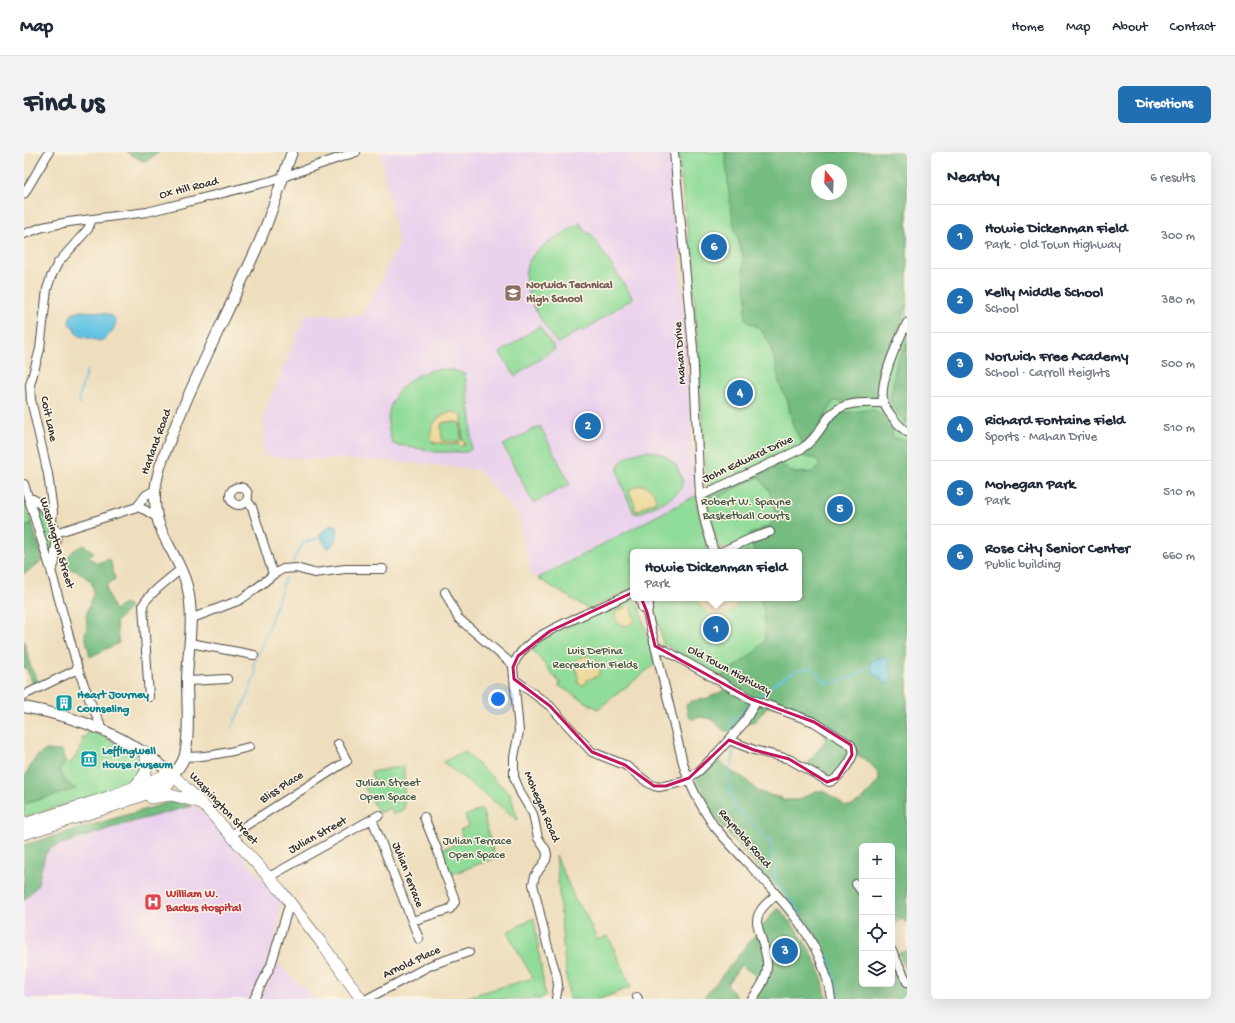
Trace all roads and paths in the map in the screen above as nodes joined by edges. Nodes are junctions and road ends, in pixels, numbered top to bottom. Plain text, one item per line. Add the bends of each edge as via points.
1 (49, 152) edge
2 (292, 152) edge
3 (356, 152) edge
4 (674, 152) edge
5 (284, 176) junction
6 (24, 194) edge
7 (92, 219) junction
8 (24, 234) edge
9 (907, 323) edge
10 (884, 403) junction
11 (907, 432) edge
12 (24, 484) edge
13 (155, 490) junction
14 (700, 496) junction
15 (29, 498) junction
16 (247, 500) dead end
17 (136, 507) junction
18 (156, 517) junction
19 (52, 520) junction
20 (770, 532) dead end
21 (56, 533) junction
22 (713, 549) edge
23 (728, 549) edge
24 (181, 569) junction
25 (383, 569) dead end
26 (51, 570) junction
27 (273, 574) junction
28 (445, 592) dead end
29 (630, 593) edge
30 (641, 601) edge
31 (649, 601) edge
32 (647, 612) junction
33 (190, 619) junction
34 (190, 643) junction
35 (656, 647) junction
36 (254, 655) dead end
37 (513, 665) junction
38 (78, 669) junction
39 (227, 679) dead end
40 (514, 679) junction
41 (187, 681) junction
42 (24, 695) edge
43 (149, 697) dead end
44 (756, 702) junction
45 (24, 707) edge
46 (104, 730) junction
47 (729, 740) junction
48 (338, 744) dead end
49 (249, 747) dead end
50 (144, 751) junction
51 (184, 757) junction
52 (173, 775) junction
53 (688, 779) junction
54 (131, 789) junction
55 (202, 803) junction
56 (110, 807) junction
57 (424, 816) dead end
58 (376, 817) joint
59 (24, 831) edge
60 (231, 835) junction
61 (269, 877) junction
62 (856, 884) dead end
63 (859, 888) edge
64 (776, 894) junction
65 (290, 902) junction
66 (412, 921) junction
67 (419, 939) dead end
68 (469, 952) dead end
69 (895, 957) edge
70 (907, 982) edge
71 (254, 999) edge
72 (361, 999) edge
73 (367, 999) edge
74 (556, 999) edge
75 (752, 999) edge
76 (831, 999) edge

1 - 6 street
2 - 5 main road, Harland Road
3 - 5 street, Ox Hill Road
4 - 14 street, Mahan Drive via 693,348
5 - 7 street, Ox Hill Road via 147,212
5 - 13 main road, Harland Road via 258,245 182,410 160,466
7 - 8 street, Ox Hill Road via 43,227
7 - 19 street, Coit Lane via 88,229 58,263 50,277 40,349 30,385 48,474
9 - 10 street via 888,370 883,393
10 - 11 street via 897,423
10 - 14 street, John Edward Drive via 853,404 839,408 802,448
12 - 15 street, Washington Street
13 - 17 street
13 - 18 main road, Harland Road
14 - 22 street, Mahan Drive
15 - 19 street via 36,500
15 - 26 street, Washington Street
16 - 27 street via 252,507
17 - 18 street
17 - 21 street
18 - 24 main road, Harland Road
19 - 21 street
20 - 23 street
21 - 26 street via 55,564
24 - 33 main road, Harland Road via 188,591
24 - 43 street via 143,605
25 - 27 street via 312,573 292,567
26 - 38 street, Washington Street
27 - 33 street via 236,602
28 - 37 street via 462,622
29 - 37 street via 542,636 521,652
30 - 32 street, Reynolds Road
31 - 32 street, Reynolds Road
32 - 35 street, Reynolds Road
33 - 34 main road, Harland Road
34 - 36 street
34 - 41 main road, Harland Road
35 - 44 street, Old Town Highway
35 - 53 street, Reynolds Road
37 - 40 street, Mohegan Road
38 - 42 street
38 - 46 street, Washington Street
39 - 41 street
40 - 53 street via 550,706 594,754 626,765 656,787
40 - 74 street, Mohegan Road via 519,731 513,774 518,790 533,814 538,837 547,853 533,884 557,977
41 - 51 main road, Harland Road via 187,736
44 - 47 street via 747,719
44 - 47 street, Old Town Highway via 818,723 849,744 853,749 851,757 838,778 829,782 789,759
45 - 46 main road
46 - 50 main road, Washington Street
47 - 53 street
48 - 60 street, Bliss Place via 346,761
49 - 51 street
50 - 52 main road, Washington Street
50 - 54 highway via 147,770
51 - 52 main road, Harland Road
52 - 54 highway via 166,775
52 - 55 highway, Washington Street
52 - 56 highway via 165,786
53 - 64 street, Reynolds Road via 714,826
54 - 59 highway
55 - 56 highway via 184,797 165,795 121,807
55 - 60 highway, Washington Street
56 - 59 highway
57 - 66 street via 455,902 450,909
58 - 61 street, Julian Street
58 - 66 street, Julian Terrace
60 - 61 highway, Washington Street
61 - 65 highway, Washington Street
62 - 63 street
64 - 75 street via 757,916 767,966 765,978
64 - 76 street, Reynolds Road via 814,946 826,974
65 - 71 street via 271,965
65 - 72 highway, Washington Street
66 - 67 street, Julian Terrace
68 - 73 street, Arnold Place via 432,965
69 - 70 street

